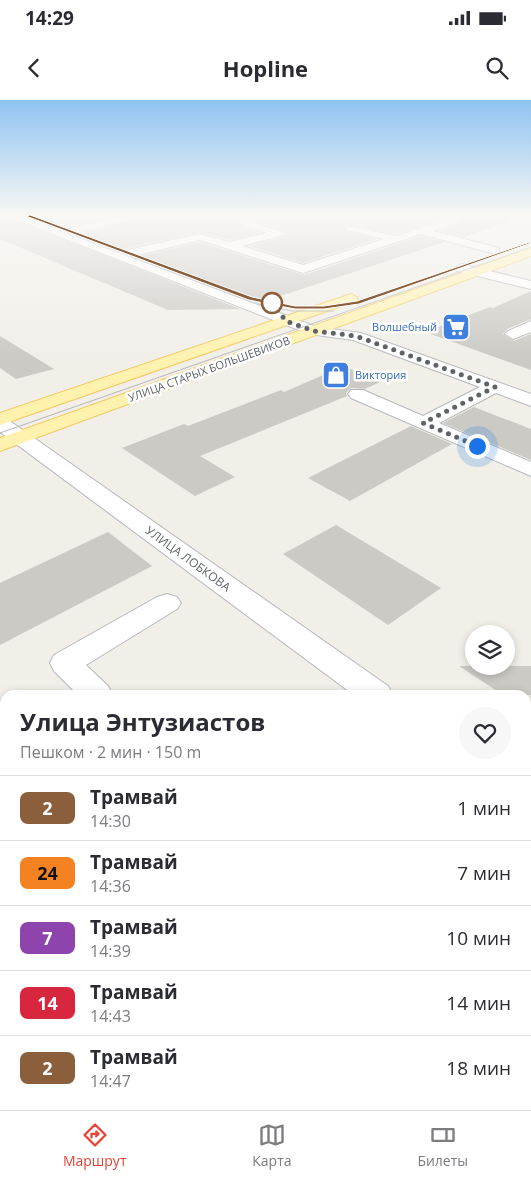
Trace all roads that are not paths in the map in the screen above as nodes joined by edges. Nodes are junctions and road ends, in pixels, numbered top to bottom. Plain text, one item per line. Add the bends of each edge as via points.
1 (138, 263) edge
2 (168, 263) edge
3 (287, 263) edge
4 (319, 263) edge
5 (463, 263) edge
6 (498, 263) edge
7 (456, 266) joint
8 (474, 271) junction
9 (228, 284) dead end
10 (531, 285) edge
11 (368, 292) dead end
12 (309, 312) junction
13 (288, 313) junction
14 (338, 322) junction
15 (531, 326) edge
16 (314, 331) junction
17 (356, 336) junction
18 (531, 340) edge
19 (495, 387) junction
20 (357, 394) dead end
21 (531, 400) edge
22 (0, 419) edge
23 (0, 423) edge
24 (423, 423) junction
25 (10, 442) edge
26 (531, 470) edge
27 (167, 603) dead end
28 (91, 690) edge
29 (370, 690) edge

1 - 13 street
2 - 9 street
3 - 4 street via 303,268
5 - 7 main road
6 - 8 main road, УЛИЦА СТАРЫХ БОЛЬШЕВИКОВ
7 - 8 street
8 - 10 street
8 - 14 main road, УЛИЦА СТАРЫХ БОЛЬШЕВИКОВ
11 - 12 main road, УЛИЦА СТАРЫХ БОЛЬШЕВИКОВ
12 - 13 main road, УЛИЦА СТАРЫХ БОЛЬШЕВИКОВ
12 - 14 street
13 - 16 street
13 - 22 main road, УЛИЦА СТАРЫХ БОЛЬШЕВИКОВ
14 - 16 main road, УЛИЦА СТАРЫХ БОЛЬШЕВИКОВ
14 - 17 street
15 - 18 street via 513,334
16 - 17 street
16 - 25 main road, УЛИЦА СТАРЫХ БОЛЬШЕВИКОВ
17 - 19 street
19 - 21 street
19 - 24 street
20 - 24 street
23 - 25 street, УЛИЦА ЛОБКОВА
24 - 26 street
25 - 29 street, УЛИЦА ЛОБКОВА
27 - 28 street via 65,663

